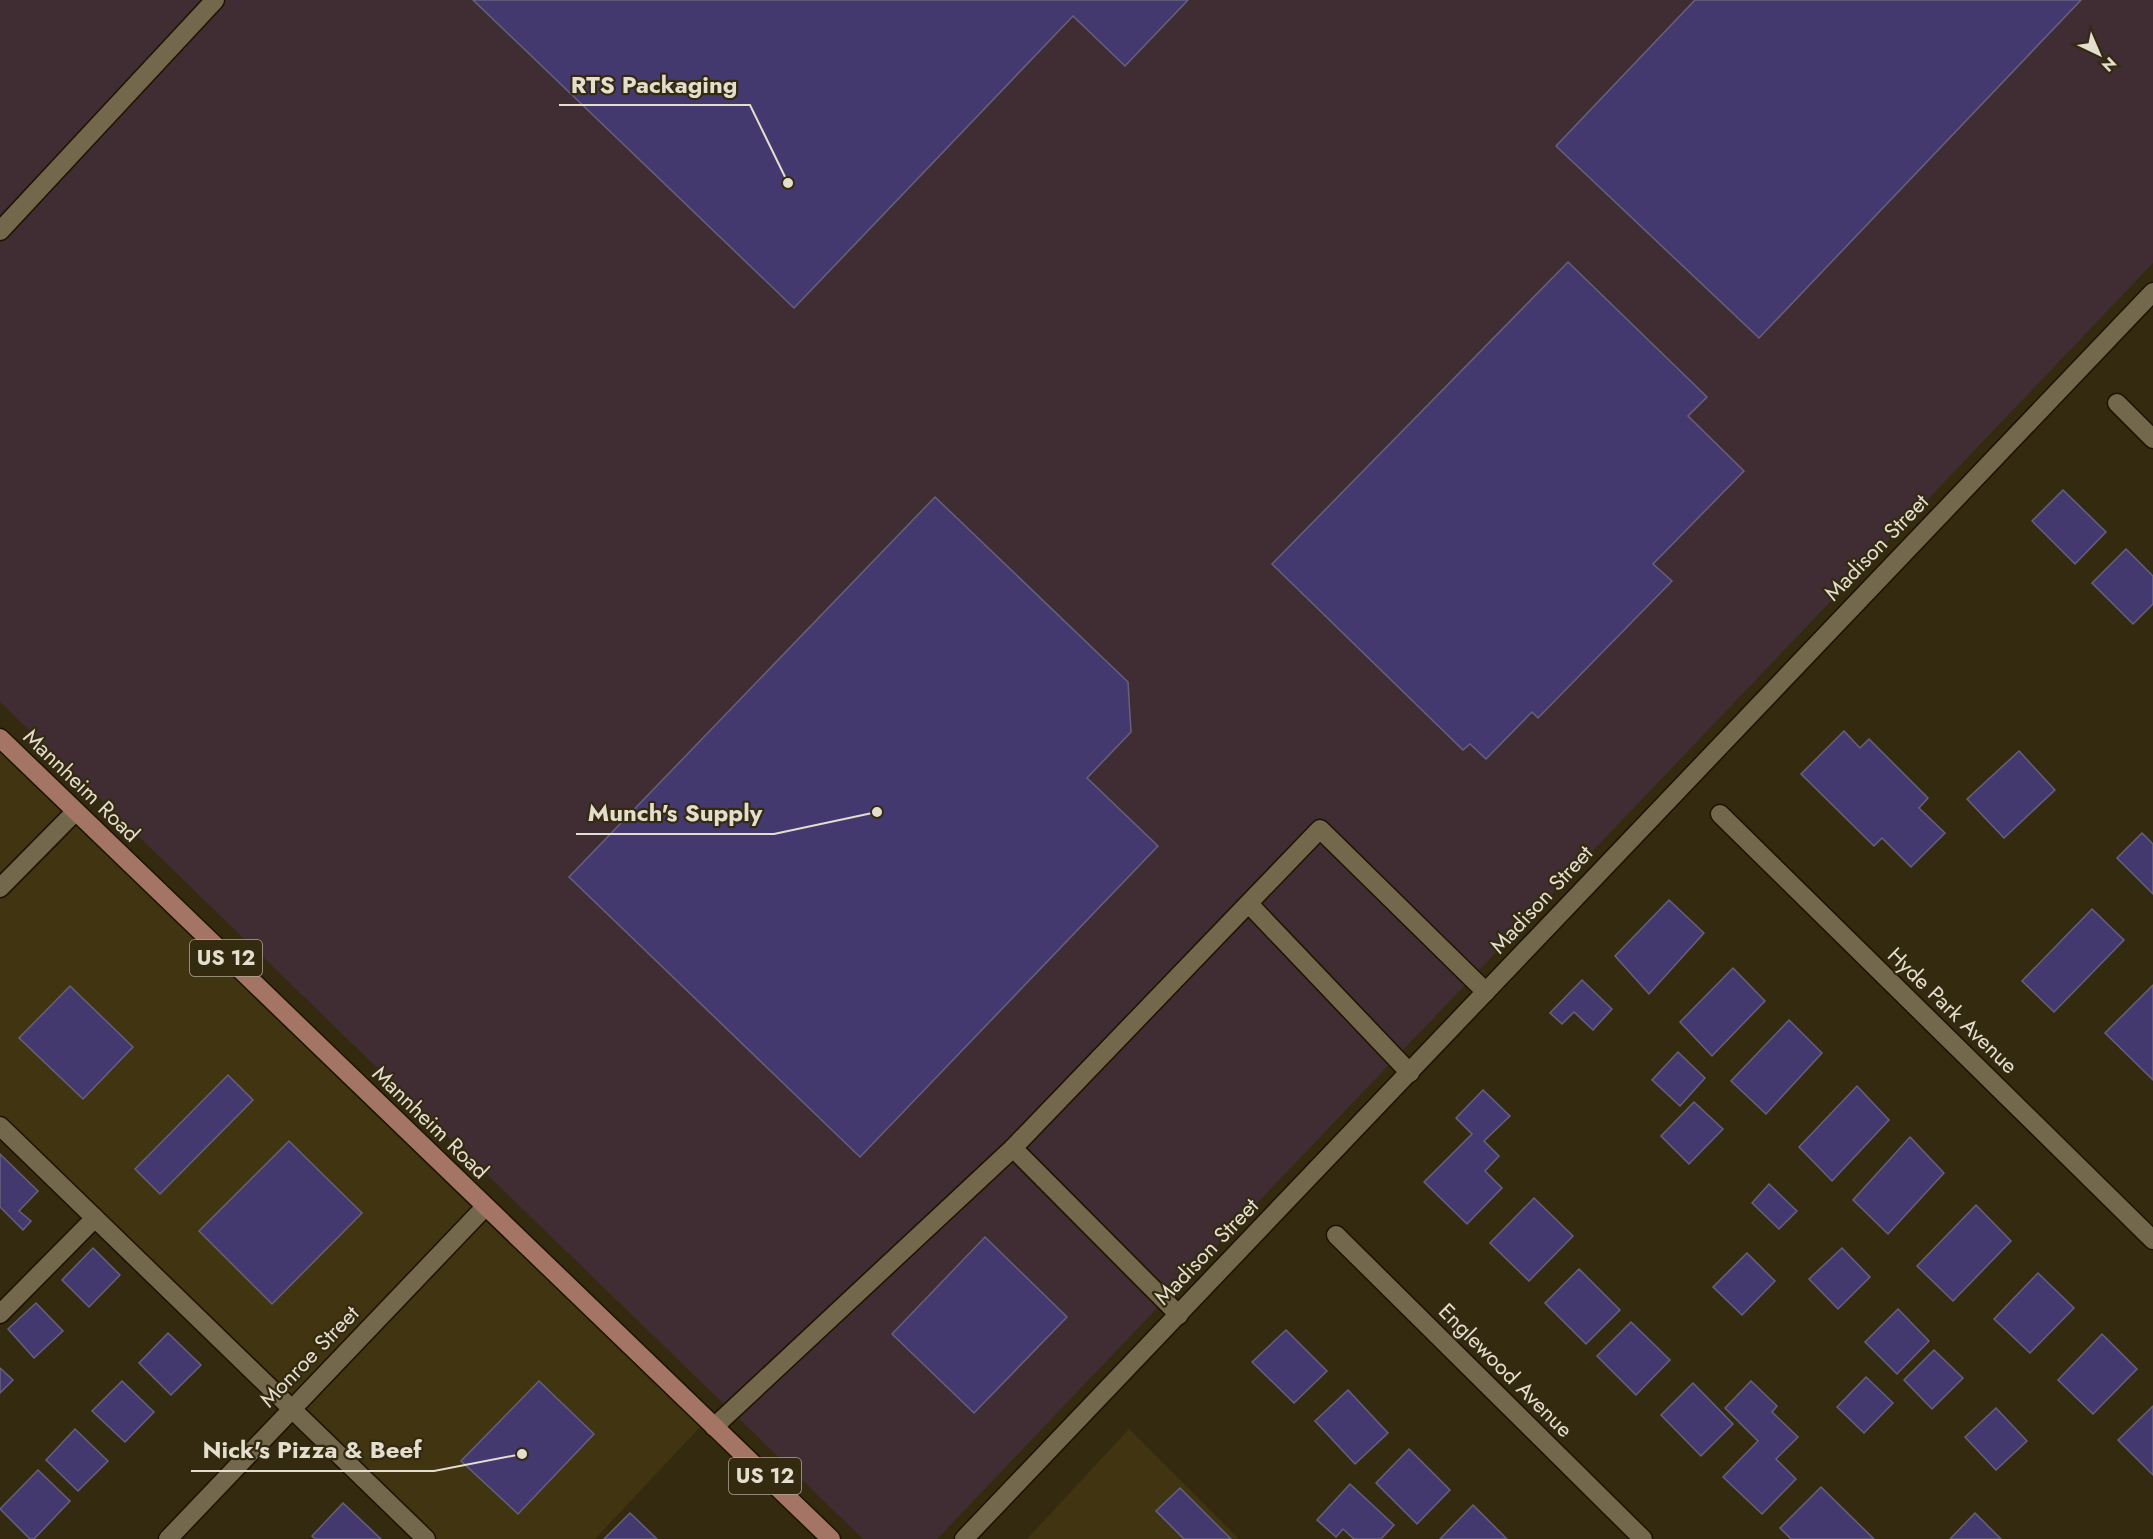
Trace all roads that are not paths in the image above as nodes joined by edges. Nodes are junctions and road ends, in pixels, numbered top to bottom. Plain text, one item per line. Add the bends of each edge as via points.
1 (215, 0) edge
2 (0, 231) edge
3 (2153, 292) edge
4 (2117, 404) dead end
5 (2153, 439) edge
6 (0, 738) edge
7 (75, 812) junction
8 (1720, 814) dead end
9 (0, 888) edge
10 (1250, 905) junction
11 (1486, 992) junction
12 (1410, 1073) junction
13 (0, 1126) edge
14 (1013, 1148) junction
15 (485, 1206) junction
16 (94, 1218) junction
17 (1336, 1235) dead end
18 (2153, 1240) edge
19 (0, 1314) edge
20 (1179, 1315) junction
21 (292, 1410) junction
22 (714, 1426) junction
23 (168, 1539) edge
24 (426, 1539) edge
25 (831, 1539) edge
26 (964, 1539) edge
27 (1642, 1539) edge

1 - 2 street
3 - 11 street, Madison Street
4 - 5 street
6 - 7 main road, Mannheim Road / US 12
7 - 9 street
7 - 15 main road, Mannheim Road / US 12
8 - 18 street, Hyde Park Avenue
10 - 11 street via 1320,829
10 - 12 street
10 - 14 street
11 - 12 street, Madison Street
12 - 20 street, Madison Street
13 - 16 street
14 - 20 street
14 - 22 street
15 - 21 street, Monroe Street
15 - 22 main road, Mannheim Road / US 12
16 - 19 street
16 - 21 street
17 - 27 street, Englewood Avenue
20 - 26 street, Madison Street
21 - 23 street, Monroe Street
21 - 24 street
22 - 25 main road, Mannheim Road / US 12

